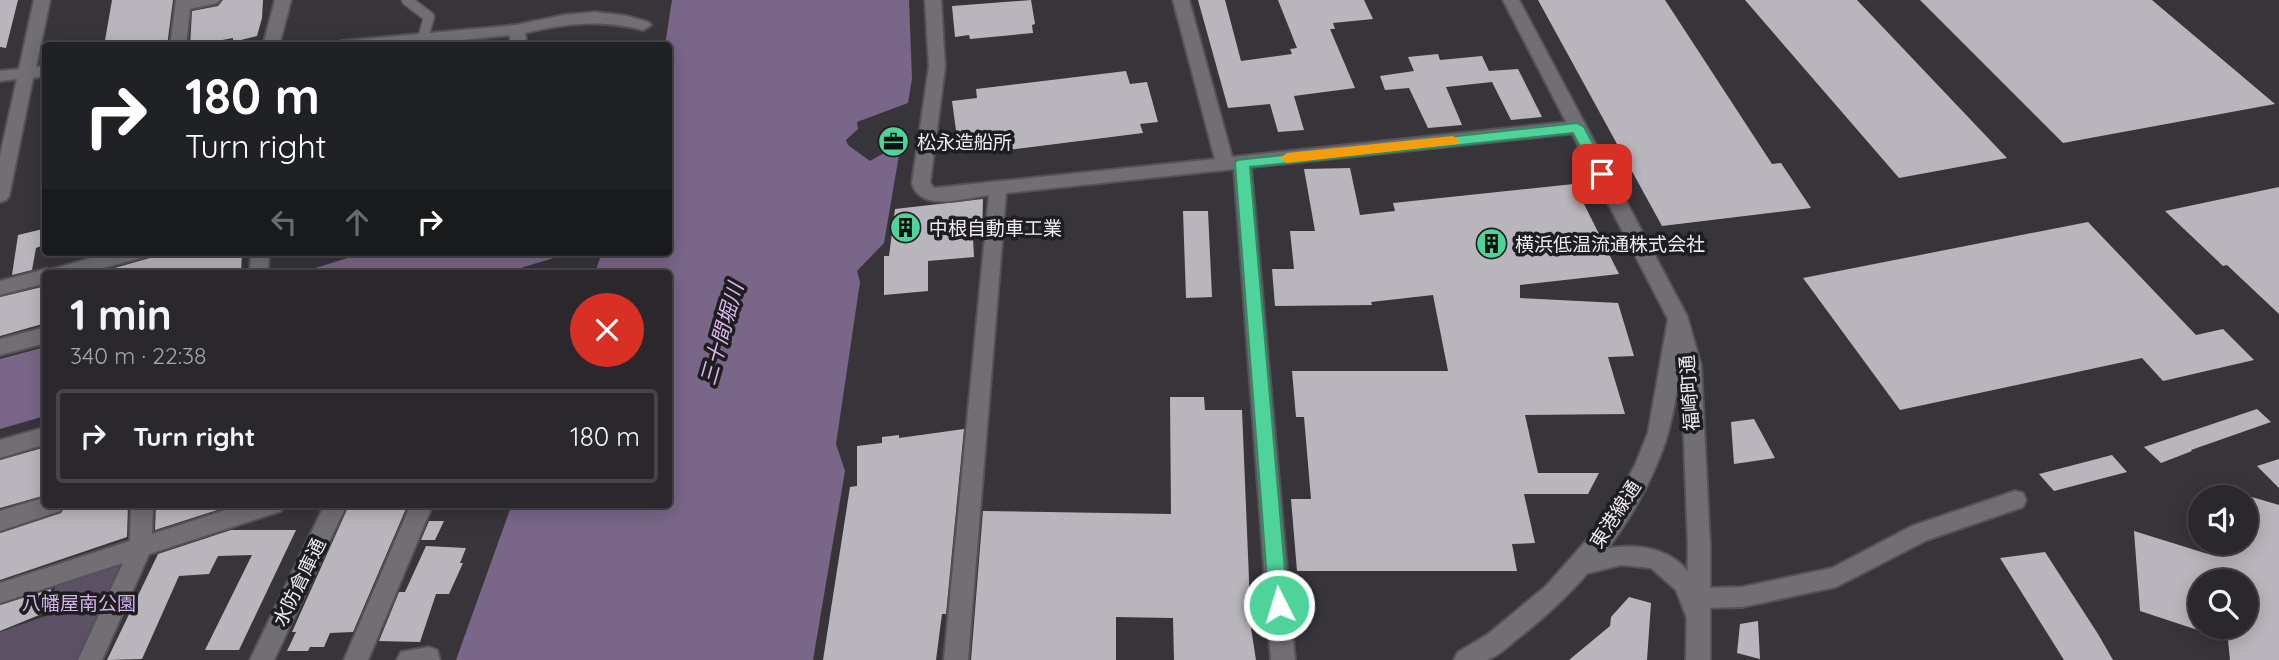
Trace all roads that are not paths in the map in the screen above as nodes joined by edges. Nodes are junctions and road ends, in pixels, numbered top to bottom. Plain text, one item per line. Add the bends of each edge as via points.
1 (42, 0) edge
2 (212, 0) edge
3 (283, 0) edge
4 (407, 0) edge
5 (933, 0) edge
6 (1181, 0) edge
7 (1511, 0) edge
8 (184, 3) edge
9 (642, 25) dead end
10 (423, 38) junction
11 (518, 38) edge
12 (179, 42) edge
13 (272, 42) edge
14 (409, 42) edge
15 (42, 71) edge
16 (25, 73) junction
17 (0, 76) edge
18 (1577, 127) junction
19 (1234, 164) junction
20 (998, 188) junction
21 (0, 196) edge
22 (129, 260) edge
23 (74, 270) edge
24 (42, 277) edge
25 (0, 288) edge
26 (1677, 316) junction
27 (42, 336) edge
28 (0, 347) edge
29 (42, 436) edge
30 (0, 449) edge
31 (2015, 500) dead end
32 (42, 507) edge
33 (142, 508) edge
34 (261, 508) edge
35 (334, 508) edge
36 (420, 508) edge
37 (0, 521) edge
38 (141, 548) junction
39 (1581, 565) junction
40 (0, 593) edge
41 (1699, 598) junction
42 (1700, 625) junction
43 (90, 660) edge
44 (262, 660) edge
45 (356, 660) edge
46 (956, 660) edge
47 (1283, 660) edge
48 (1466, 660) edge
49 (1698, 660) edge

1 - 16 street
2 - 8 street
3 - 13 street
4 - 10 lane via 429,17
5 - 20 street via 937,67 923,191 932,195
6 - 19 street
7 - 18 street, 福崎町通
8 - 12 street
9 - 11 street via 620,17 562,19
10 - 11 street
10 - 14 street
15 - 16 street
16 - 17 street
16 - 21 street
18 - 19 street
18 - 26 street, 福崎町通
19 - 20 street
19 - 47 street
20 - 46 street
22 - 23 street
24 - 25 street
26 - 39 street, 東港線通 via 1660,422 1646,464 1605,537
26 - 41 street, 福崎町通 via 1691,365
27 - 28 street
29 - 30 street
31 - 41 street via 1920,533 1836,578 1742,597
32 - 37 street
33 - 38 street
34 - 38 street
35 - 44 street, 水防倉庫通
36 - 45 street
38 - 40 street
38 - 43 street
39 - 42 street via 1616,554 1651,557 1683,580
39 - 48 street, 東港線通 via 1521,622
41 - 42 street, 福崎町通
42 - 49 street, 福崎町通

